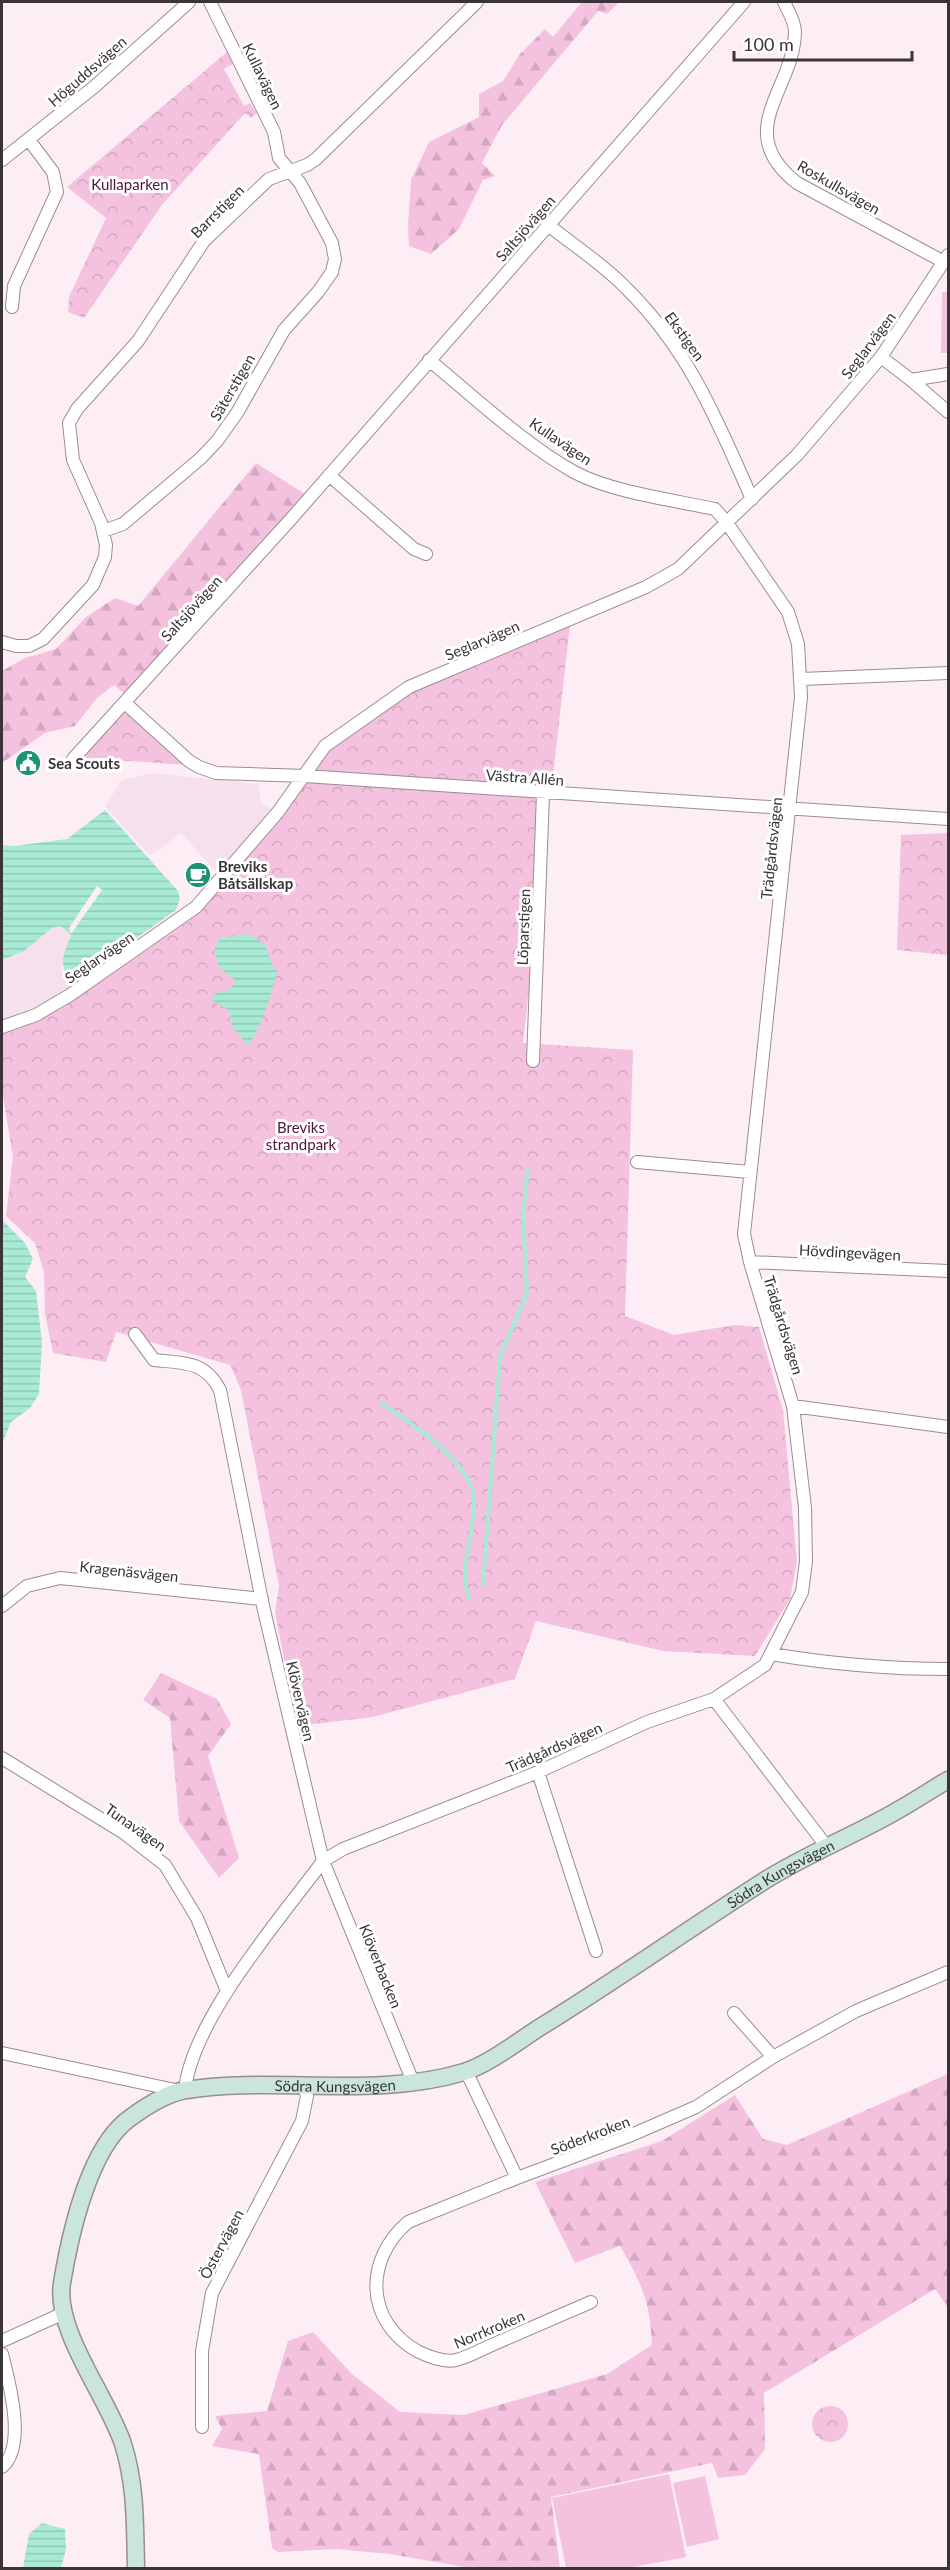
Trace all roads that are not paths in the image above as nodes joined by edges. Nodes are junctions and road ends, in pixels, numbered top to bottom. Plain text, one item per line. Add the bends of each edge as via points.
1 (189, 2) edge
2 (210, 2) edge
3 (477, 2) edge
4 (744, 2) edge
5 (784, 2) edge
6 (29, 140) junction
7 (2, 160) edge
8 (290, 171) junction
9 (547, 225) junction
10 (335, 259) joint
11 (946, 259) edge
12 (12, 307) dead end
13 (881, 357) junction
14 (429, 360) junction
15 (948, 374) edge
16 (911, 380) junction
17 (948, 412) edge
18 (329, 475) junction
19 (752, 499) junction
20 (727, 523) junction
21 (103, 531) junction
22 (426, 554) dead end
23 (2, 642) edge
24 (948, 673) edge
25 (801, 679) junction
26 (125, 703) junction
27 (73, 759) dead end
28 (305, 776) junction
29 (543, 794) junction
30 (790, 808) junction
31 (948, 819) edge
32 (2, 1027) edge
33 (533, 1061) dead end
34 (637, 1162) dead end
35 (750, 1172) junction
36 (750, 1262) junction
37 (948, 1271) edge
38 (135, 1334) dead end
39 (793, 1406) junction
40 (948, 1426) edge
41 (262, 1599) junction
42 (2, 1606) edge
43 (771, 1654) junction
44 (948, 1669) edge
45 (714, 1699) junction
46 (2, 1758) edge
47 (538, 1772) junction
48 (948, 1780) edge
49 (827, 1847) junction
50 (323, 1861) junction
51 (597, 1952) dead end
52 (948, 1972) edge
53 (227, 1991) junction
54 (734, 2013) dead end
55 (2, 2053) edge
56 (773, 2057) junction
57 (466, 2071) junction
58 (413, 2082) junction
59 (304, 2087) junction
60 (183, 2091) junction
61 (517, 2178) junction
62 (591, 2302) dead end
63 (64, 2313) junction
64 (2, 2341) edge
65 (2, 2354) edge
66 (202, 2427) dead end
67 (2, 2467) edge
68 (136, 2568) edge

1 - 6 street, Höguddsvägen
2 - 8 street, Kullavägen via 274,132 279,158
3 - 8 street, Barrstigen via 316,159
4 - 9 street, Saltsjövägen
5 - 11 street, Roskullsvägen via 795,29 794,46 768,112 767,130 769,147 782,171 797,183
6 - 7 street, Höguddsvägen
6 - 12 street via 53,172 57,192 14,286
8 - 10 street, Kullavägen via 332,243
8 - 21 street, Barrstigen via 270,179 204,241 138,341 69,423 73,460
9 - 14 street, Saltsjövägen
9 - 19 street, Ekstigen via 625,286 677,347 697,378
10 - 21 street, Säterstigen via 332,272 284,330 217,441 123,524
11 - 13 street, Seglarvägen
13 - 16 street
13 - 19 street, Seglarvägen via 797,455
14 - 18 street, Saltsjövägen
14 - 20 street, Kullavägen via 574,472 605,484 715,509
15 - 16 street
16 - 17 street
18 - 22 street via 414,549
18 - 26 street, Saltsjövägen
19 - 20 street, Seglarvägen
20 - 25 street, Trädgårdsvägen via 788,612 798,644
20 - 28 street, Seglarvägen via 678,569 646,586 409,687 325,746
21 - 23 street via 105,557 100,572 69,614 44,639 29,646
24 - 25 street
25 - 30 street, Trädgårdsvägen
26 - 27 street, Saltsjövägen
26 - 28 street, Västra Allén via 199,767 216,773
28 - 29 street, Västra Allén
28 - 32 street, Seglarvägen via 196,907 70,995 36,1015
29 - 30 street, Västra Allén
29 - 33 street, Löparstigen
30 - 31 street, Västra Allén
30 - 35 street, Trädgårdsvägen
34 - 35 street
35 - 36 street, Trädgårdsvägen via 744,1234
36 - 37 street, Hövdingevägen
36 - 39 street, Trädgårdsvägen
38 - 41 street, Klövervägen via 154,1360 205,1370 220,1390
39 - 40 street
39 - 43 street, Trädgårdsvägen via 805,1508 806,1561 802,1592
41 - 42 street, Kragenäsvägen via 60,1578 27,1586
41 - 50 street, Klövervägen
43 - 44 street via 854,1666
43 - 45 street, Trädgårdsvägen via 765,1665
45 - 47 street, Trädgårdsvägen via 647,1722
45 - 49 street
46 - 53 street, Tunavägen via 123,1833 165,1865 197,1918
47 - 50 street, Trädgårdsvägen via 343,1849
47 - 51 street
48 - 49 street, Södra Kungsvägen
49 - 57 street, Södra Kungsvägen via 768,1878 608,1986
50 - 53 street
50 - 58 street, Klöverbacken
52 - 56 street, Söderkroken via 856,2011
53 - 60 street via 187,2070
54 - 56 street
55 - 60 street
56 - 61 street, Söderkroken via 696,2107
57 - 58 street, Södra Kungsvägen
57 - 61 street
58 - 59 street, Södra Kungsvägen
59 - 60 street, Södra Kungsvägen
59 - 66 street, Östervägen via 307,2096 302,2121 212,2293 202,2351
60 - 63 street, Södra Kungsvägen via 126,2120 100,2154 71,2241 61,2288
61 - 62 street, Norrkroken via 408,2222 397,2232 380,2260 376,2279 383,2315 398,2340 426,2356 455,2361
63 - 64 street
63 - 68 street, Södra Kungsvägen via 122,2438 134,2488
65 - 67 street via 14,2424 12,2452

